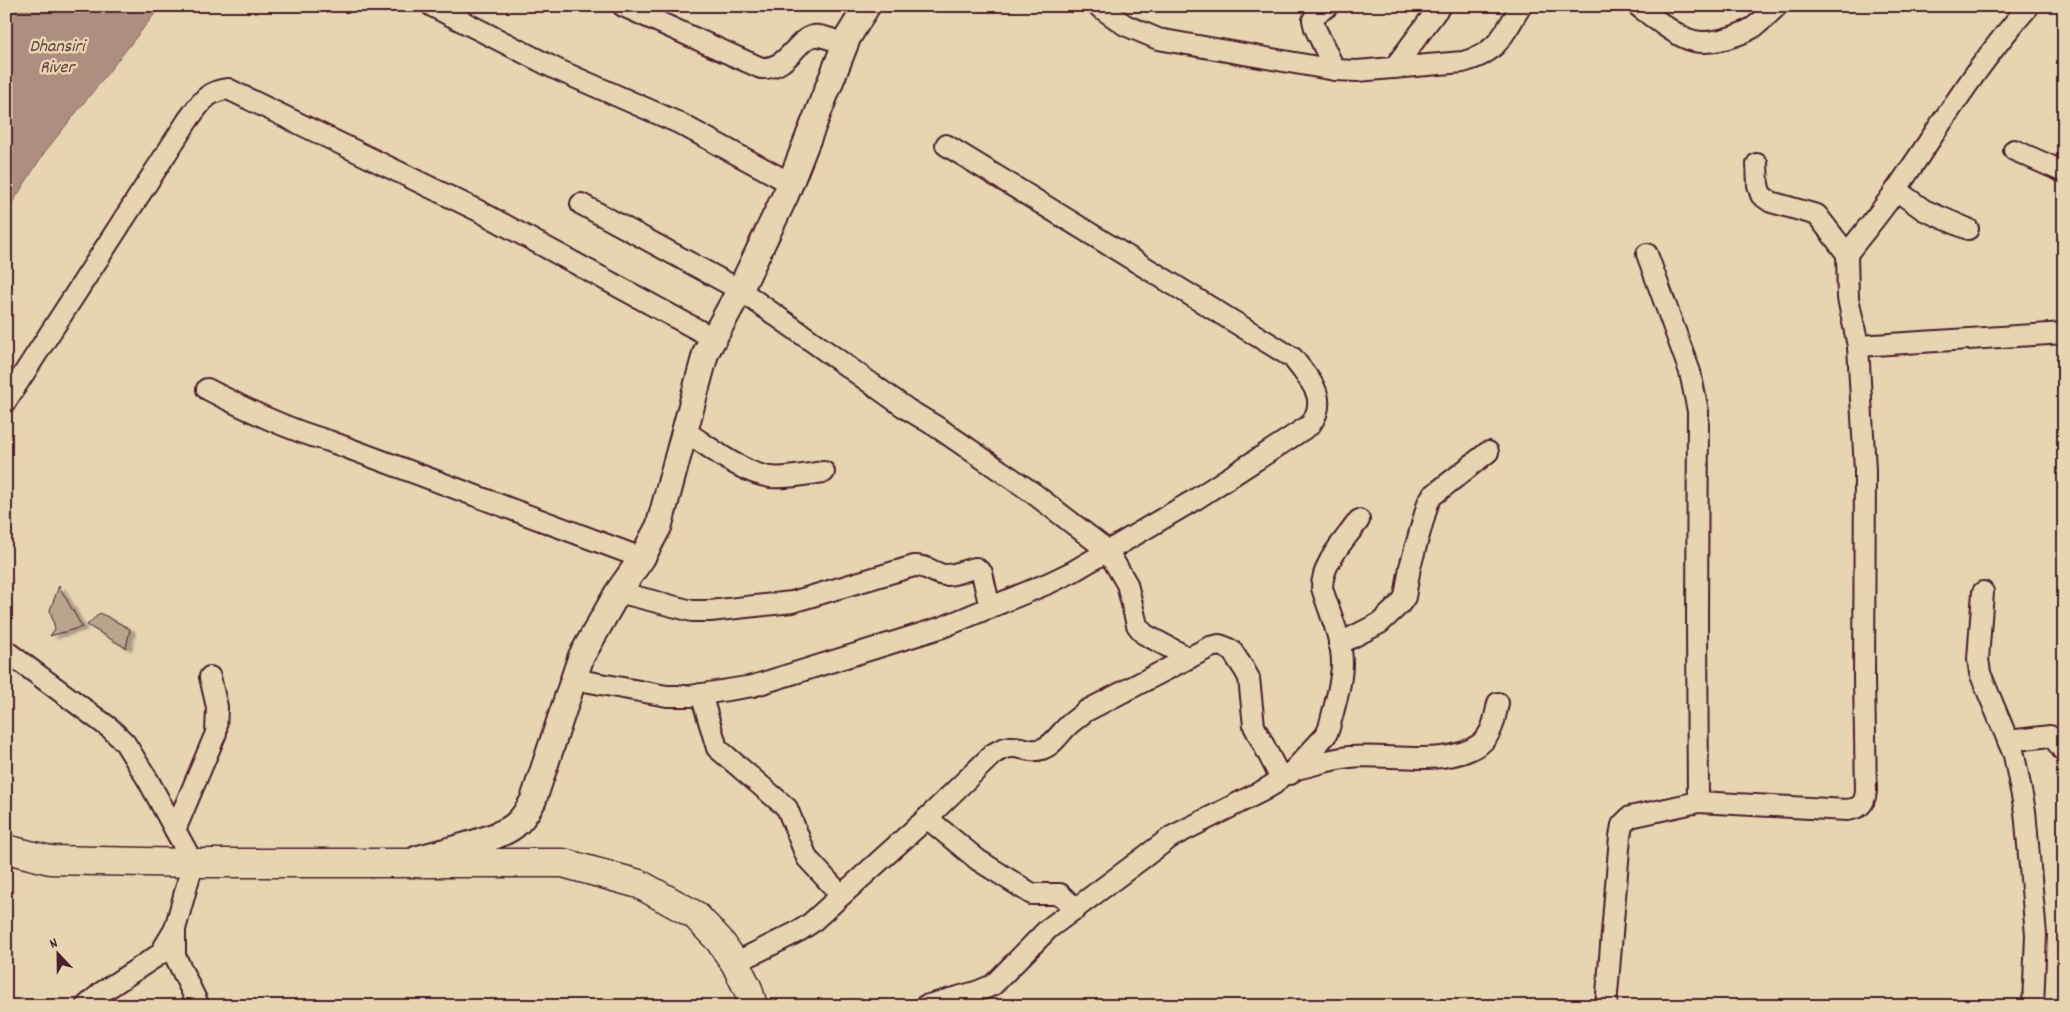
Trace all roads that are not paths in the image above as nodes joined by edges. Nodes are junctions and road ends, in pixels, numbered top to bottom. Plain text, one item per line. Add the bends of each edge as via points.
1 (432, 6) edge
2 (623, 6) edge
3 (867, 6) edge
4 (1098, 6) edge
5 (1328, 6) edge
6 (1440, 6) edge
7 (1521, 6) edge
8 (1638, 6) edge
9 (1777, 6) edge
10 (2029, 6) edge
11 (845, 44) junction
12 (1394, 68) junction
13 (1335, 70) junction
14 (946, 146) dead end
15 (2014, 150) dead end
16 (1756, 164) dead end
17 (2064, 172) edge
18 (790, 183) junction
19 (1896, 190) junction
20 (581, 204) dead end
21 (1968, 229) dead end
22 (1647, 254) dead end
23 (1847, 254) junction
24 (740, 290) junction
25 (2064, 333) edge
26 (713, 338) junction
27 (1858, 346) junction
28 (207, 389) dead end
29 (6, 401) edge
30 (685, 431) junction
31 (1488, 452) dead end
32 (824, 472) dead end
33 (1359, 520) dead end
34 (1107, 550) junction
35 (642, 558) junction
36 (618, 592) junction
37 (1984, 592) dead end
38 (990, 608) junction
39 (1339, 644) junction
40 (6, 651) edge
41 (1189, 658) junction
42 (210, 677) dead end
43 (573, 680) junction
44 (700, 694) junction
45 (1498, 703) dead end
46 (2008, 741) junction
47 (2062, 748) edge
48 (1290, 771) junction
49 (1698, 802) junction
50 (928, 818) junction
51 (175, 830) junction
52 (6, 850) edge
53 (193, 863) junction
54 (402, 863) junction
55 (841, 895) junction
56 (1076, 909) junction
57 (175, 929) junction
58 (735, 963) junction
59 (86, 1006) edge
60 (199, 1006) edge
61 (753, 1006) edge
62 (925, 1006) edge
63 (1606, 1006) edge
64 (2033, 1006) edge

1 - 18 street via 556,69 679,123
2 - 11 street via 761,68 779,65 811,36
3 - 11 street
4 - 13 street via 1125,25 1158,39
5 - 13 street via 1313,20
6 - 12 street
7 - 12 street via 1490,52 1477,59
8 - 9 street via 1680,35 1694,41 1710,42 1754,27
10 - 19 street via 1988,57
11 - 18 street
12 - 13 street
14 - 34 street via 1293,358 1319,398 1318,413 1310,425 1196,499
15 - 17 street
16 - 23 street via 1762,195 1771,202 1817,214
18 - 24 street
19 - 21 street via 1924,210
19 - 23 street
20 - 24 street
22 - 49 street via 1690,372 1698,411
23 - 27 street via 1848,298
24 - 26 street
24 - 34 street via 1032,493
25 - 27 street
26 - 29 street via 478,211 228,89 209,94 200,103
26 - 30 street via 706,352
27 - 49 street via 1865,470 1865,802 1859,808 1847,810
28 - 35 street via 302,434 329,441
30 - 32 street via 740,466 769,477
30 - 35 street via 659,526
31 - 39 street via 1432,496 1410,567 1405,597 1400,604 1371,630
33 - 39 street via 1326,567 1322,579
34 - 38 street via 1057,580
34 - 41 street via 1127,584 1137,626 1144,634
35 - 36 street
36 - 38 street via 692,611 710,611 792,602 914,566 947,575 976,568 982,573
36 - 43 street via 580,657
37 - 46 street via 1978,659 1980,673
38 - 44 street via 778,679
39 - 48 street via 1341,672 1329,728
40 - 51 street via 111,729 132,755
41 - 48 street via 1218,645 1232,651 1249,678 1254,726 1277,771
41 - 50 street via 1086,711 1047,747 1032,750 1004,747
42 - 51 street via 217,707 216,733
43 - 44 street via 667,696
43 - 54 street via 533,801 514,827 498,835
44 - 55 street via 716,748 787,808 807,858
45 - 48 street via 1488,736 1464,752 1435,757 1350,757
46 - 47 street via 2045,736 2056,740
46 - 64 street via 2014,754 2027,828 2036,935
48 - 56 street via 1264,790 1171,836
49 - 63 street via 1630,817 1622,825
50 - 55 street
50 - 56 street via 978,860 1032,894 1060,894
51 - 53 street
52 - 53 main road via 50,860
53 - 54 main road
53 - 57 street
54 - 58 main road via 563,863 639,884 695,915
55 - 58 street via 800,931
56 - 62 street via 1041,935 993,985
57 - 59 street via 160,954
57 - 60 street via 175,956
58 - 61 main road

